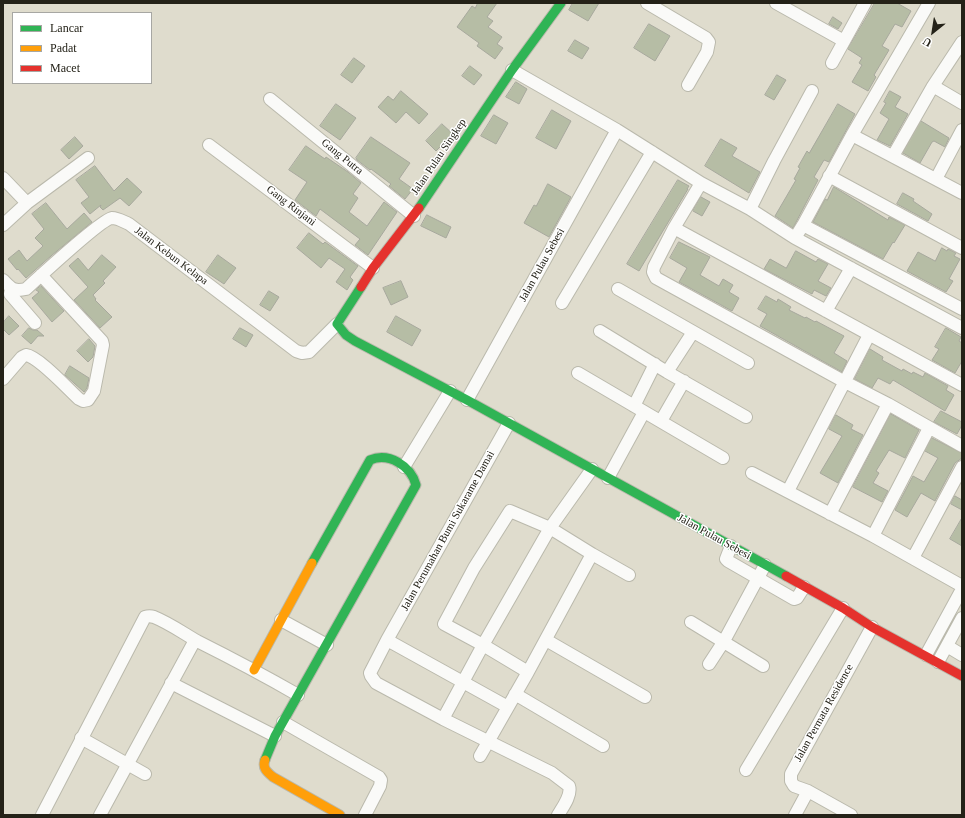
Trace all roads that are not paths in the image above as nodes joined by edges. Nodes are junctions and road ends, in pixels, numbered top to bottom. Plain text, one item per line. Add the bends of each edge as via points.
1 (561, 3) edge
2 (647, 3) edge
3 (776, 3) edge
4 (865, 3) edge
5 (929, 3) edge
6 (844, 41) junction
7 (961, 46) edge
8 (832, 63) dead end
9 (512, 70) junction
10 (688, 85) dead end
11 (933, 86) junction
12 (812, 91) dead end
13 (270, 99) dead end
14 (962, 103) edge
15 (617, 130) junction
16 (962, 130) edge
17 (852, 135) junction
18 (209, 145) dead end
19 (652, 152) junction
20 (893, 156) junction
21 (88, 158) dead end
22 (829, 176) junction
23 (3, 178) edge
24 (936, 179) junction
25 (701, 183) junction
26 (962, 193) edge
27 (26, 203) junction
28 (750, 209) junction
29 (414, 216) junction
30 (3, 225) edge
31 (803, 225) junction
32 (674, 228) junction
33 (795, 238) junction
34 (962, 248) edge
35 (373, 268) junction
36 (851, 268) junction
37 (41, 276) junction
38 (3, 280) edge
39 (12, 289) junction
40 (618, 289) dead end
41 (562, 304) dead end
42 (962, 309) edge
43 (826, 311) junction
44 (35, 323) dead end
45 (337, 324) junction
46 (962, 328) edge
47 (600, 331) dead end
48 (692, 332) junction
49 (869, 335) junction
50 (748, 363) dead end
51 (655, 364) junction
52 (578, 372) dead end
53 (667, 372) junction
54 (3, 379) edge
55 (684, 381) junction
56 (845, 382) junction
57 (962, 386) edge
58 (450, 391) junction
59 (467, 400) junction
60 (888, 404) junction
61 (639, 409) junction
62 (746, 417) dead end
63 (661, 420) junction
64 (508, 423) junction
65 (929, 428) junction
66 (962, 446) edge
67 (723, 458) dead end
68 (404, 467) junction
69 (962, 467) edge
70 (592, 469) junction
71 (752, 473) dead end
72 (608, 478) junction
73 (788, 491) junction
74 (830, 514) junction
75 (550, 528) junction
76 (873, 536) junction
77 (731, 546) junction
78 (592, 554) junction
79 (913, 558) junction
80 (765, 565) junction
81 (629, 576) dead end
82 (757, 578) junction
83 (804, 587) junction
84 (962, 588) edge
85 (843, 608) junction
86 (962, 618) edge
87 (280, 620) junction
88 (691, 622) dead end
89 (872, 627) junction
90 (195, 640) junction
91 (387, 640) junction
92 (546, 640) junction
93 (724, 641) junction
94 (327, 645) junction
95 (484, 645) junction
96 (947, 646) junction
97 (926, 655) junction
98 (962, 655) edge
99 (938, 662) junction
100 (709, 664) dead end
101 (763, 666) dead end
102 (254, 670) junction
103 (528, 672) junction
104 (962, 676) edge
105 (463, 682) junction
106 (171, 683) junction
107 (515, 694) junction
108 (298, 695) junction
109 (645, 697) dead end
110 (508, 707) junction
111 (443, 719) junction
112 (283, 722) junction
113 (274, 736) junction
114 (81, 738) junction
115 (488, 740) junction
116 (603, 746) dead end
117 (480, 756) dead end
118 (128, 763) junction
119 (746, 770) dead end
120 (145, 774) dead end
121 (808, 791) junction
122 (42, 815) edge
123 (100, 815) edge
124 (340, 815) edge
125 (365, 815) edge
126 (558, 815) edge
127 (795, 815) edge
128 (850, 815) edge

1 - 9 street, Jalan Pulau Singkep
2 - 10 street via 706,38 709,46 707,52
3 - 6 street
4 - 6 street
5 - 17 street
6 - 8 street
7 - 11 street
9 - 15 street
9 - 29 street, Jalan Pulau Singkep
11 - 14 street
11 - 20 street
12 - 28 street
13 - 29 street, Gang Putra
15 - 19 street
15 - 59 street, Jalan Pulau Sebesi
16 - 24 street
17 - 20 street
17 - 22 street
18 - 35 street, Gang Rinjani
19 - 25 street
19 - 41 street
20 - 24 street
21 - 27 street
22 - 31 street
22 - 34 street
23 - 27 street
24 - 26 street
25 - 28 street
25 - 32 street
27 - 30 street
28 - 33 street
29 - 35 street, Jalan Pulau Singkep
31 - 33 street
31 - 42 street
32 - 43 street
32 - 56 street via 654,267 656,278
33 - 36 street
35 - 45 street, Jalan Pulau Singkep
36 - 43 street
36 - 46 street
37 - 39 street, Jalan Kebun Kelapa via 26,288
37 - 45 street, Jalan Kebun Kelapa via 112,218 129,224 296,351 309,352
37 - 54 street via 102,341 94,391 88,400 79,399 40,362 26,355
38 - 39 street
39 - 44 street via 10,294
40 - 48 street
43 - 49 street
45 - 58 street, Jalan Pulau Sebesi via 350,338
47 - 51 street
48 - 50 street
48 - 53 street
49 - 56 street
49 - 57 street
51 - 53 street
51 - 61 street
52 - 61 street
53 - 55 street
55 - 62 street
55 - 63 street
56 - 60 street
56 - 73 street
58 - 59 street, Jalan Pulau Sebesi
58 - 68 street
59 - 64 street, Jalan Pulau Sebesi
60 - 65 street
60 - 74 street
61 - 63 street
61 - 72 street
63 - 67 street
64 - 70 street, Jalan Pulau Sebesi
64 - 91 street, Jalan Perumahan Bumi Sukarame Damai
65 - 66 street
65 - 76 street
68 - 87 street via 388,457 370,460
68 - 94 street via 416,480 416,485
69 - 79 street
70 - 72 street, Jalan Pulau Sebesi
70 - 75 street
71 - 73 street
72 - 77 street, Jalan Pulau Sebesi
73 - 74 street
74 - 76 street
75 - 78 street
75 - 95 street
75 - 95 street via 510,511 474,568 444,624
76 - 79 street
77 - 80 street, Jalan Pulau Sebesi
77 - 82 street via 726,559
78 - 81 street
78 - 92 street
79 - 84 street
80 - 82 street
80 - 83 street, Jalan Pulau Sebesi
82 - 83 street via 794,599
82 - 93 street
83 - 85 street, Jalan Pulau Sebesi
84 - 97 street
85 - 89 street, Jalan Pulau Sebesi
85 - 119 street
86 - 96 street
87 - 94 street
87 - 102 street
88 - 93 street
89 - 97 street, Jalan Pulau Sebesi
89 - 121 street, Jalan Permata Residence via 791,774 794,786
90 - 102 street
90 - 106 street
90 - 114 street via 154,617 145,617
91 - 105 street
91 - 111 street, Jalan Perumahan Bumi Sukarame Damai via 370,673 371,676 376,683
92 - 103 street
92 - 109 street
93 - 100 street
93 - 101 street
94 - 108 street
95 - 103 street
95 - 105 street
96 - 98 street
96 - 99 street
97 - 99 street, Jalan Pulau Sebesi
99 - 104 street, Jalan Pulau Sebesi
102 - 108 street
103 - 107 street
105 - 110 street
105 - 111 street
106 - 113 street
106 - 118 street
107 - 110 street
107 - 116 street
108 - 112 street
110 - 115 street
111 - 115 street, Jalan Perumahan Bumi Sukarame Damai
112 - 113 street
112 - 125 street via 379,776 380,786
113 - 124 street via 263,767 266,771 272,777
114 - 118 street
114 - 122 street
115 - 117 street
115 - 126 street, Jalan Perumahan Bumi Sukarame Damai via 552,772 569,786 570,794
118 - 120 street
118 - 123 street
121 - 127 street
121 - 128 street, Jalan Permata Residence

